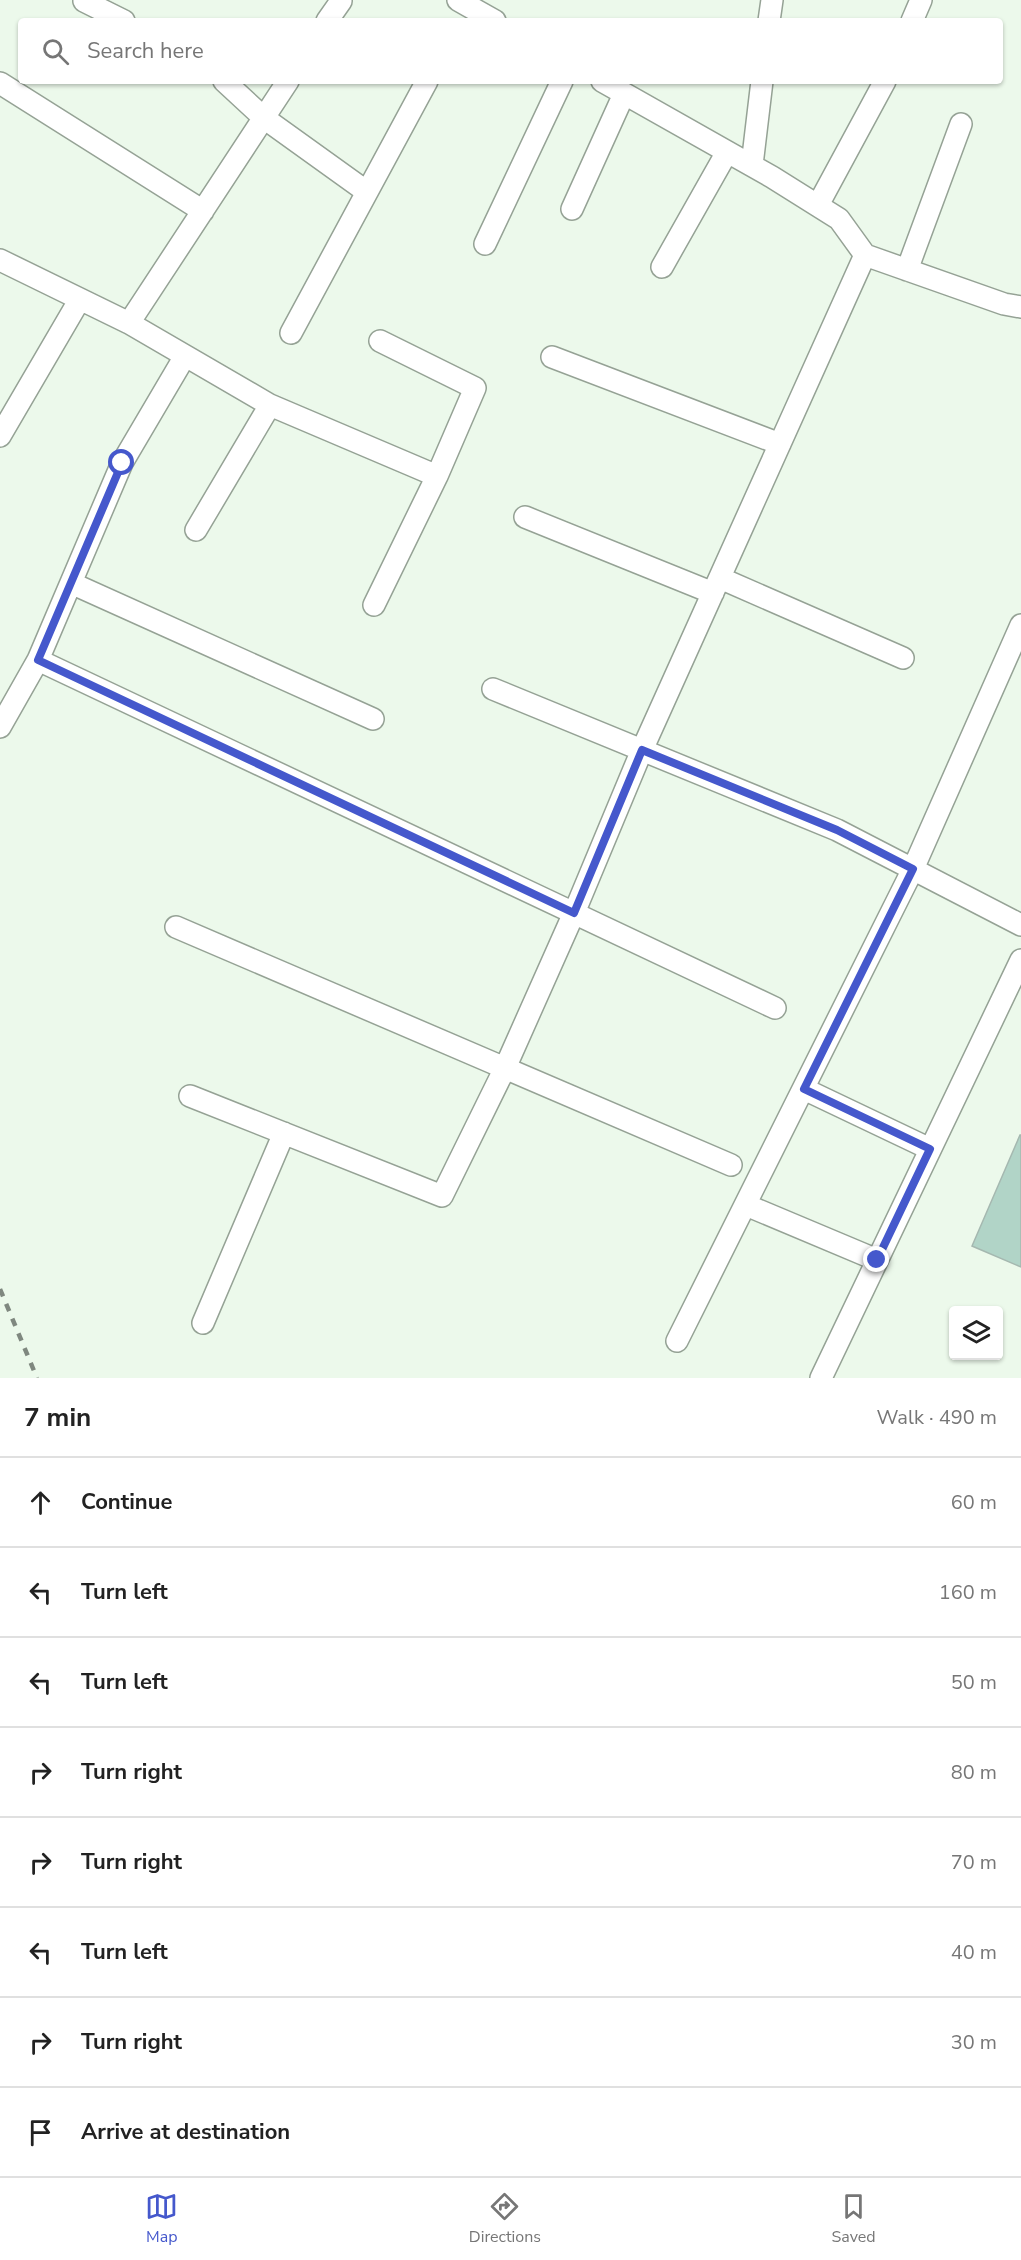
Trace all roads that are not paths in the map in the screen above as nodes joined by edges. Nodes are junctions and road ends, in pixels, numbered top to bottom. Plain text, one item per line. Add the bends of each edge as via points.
1 (772, 0) edge
2 (921, 0) edge
3 (84, 1) edge
4 (341, 1) edge
5 (461, 9) edge
6 (118, 18) edge
7 (329, 18) edge
8 (486, 18) edge
9 (769, 18) edge
10 (913, 18) edge
11 (0, 83) edge
12 (227, 84) edge
13 (286, 84) edge
14 (424, 84) edge
15 (561, 84) edge
16 (607, 84) edge
17 (762, 84) edge
18 (883, 84) edge
19 (624, 94) junction
20 (264, 118) junction
21 (961, 124) dead end
22 (727, 152) junction
23 (752, 165) junction
24 (367, 192) junction
25 (818, 205) junction
26 (572, 209) dead end
27 (203, 211) junction
28 (485, 244) dead end
29 (865, 255) junction
30 (0, 260) edge
31 (662, 267) dead end
32 (907, 270) junction
33 (80, 299) junction
34 (1019, 302) edge
35 (129, 323) junction
36 (291, 333) dead end
37 (380, 341) dead end
38 (185, 356) junction
39 (552, 357) dead end
40 (270, 405) junction
41 (0, 436) edge
42 (780, 444) junction
43 (437, 476) junction
44 (525, 516) dead end
45 (196, 531) dead end
46 (71, 583) junction
47 (716, 586) junction
48 (374, 605) dead end
49 (1021, 625) edge
50 (903, 658) dead end
51 (38, 660) junction
52 (493, 689) dead end
53 (8, 695) edge
54 (373, 719) dead end
55 (0, 727) edge
56 (642, 750) junction
57 (913, 869) junction
58 (574, 913) junction
59 (1021, 925) edge
60 (176, 927) dead end
61 (1021, 960) edge
62 (775, 1008) dead end
63 (505, 1068) junction
64 (804, 1089) junction
65 (190, 1096) dead end
66 (285, 1133) junction
67 (930, 1149) junction
68 (731, 1165) dead end
69 (746, 1205) junction
70 (877, 1260) junction
71 (203, 1323) dead end
72 (677, 1341) dead end
73 (820, 1378) edge

1 - 9 street
2 - 10 street
3 - 6 street
4 - 7 street
5 - 8 street
11 - 27 street
12 - 20 street
13 - 20 street
14 - 24 street
15 - 28 street
16 - 19 street
17 - 23 street
18 - 25 street
19 - 22 street
19 - 26 street
20 - 24 street
20 - 27 street
21 - 32 street
22 - 23 street
22 - 31 street
23 - 25 street
24 - 36 street
25 - 29 street via 839,219
27 - 35 street
29 - 32 street
29 - 42 street
30 - 33 street
32 - 34 street via 1004,304
33 - 35 street
33 - 41 street
35 - 38 street
37 - 43 street via 475,388
38 - 40 street
38 - 46 street via 122,463
39 - 42 street
40 - 43 street
40 - 45 street
42 - 47 street
43 - 48 street
44 - 47 street
46 - 51 street
46 - 54 street
47 - 50 street
47 - 56 street
49 - 57 street
51 - 53 street
51 - 58 street
52 - 56 street
53 - 55 street
56 - 57 street via 837,830
56 - 58 street
57 - 59 street
57 - 64 street
58 - 62 street
58 - 63 street
60 - 63 street
61 - 67 street
63 - 66 street via 442,1196
63 - 68 street
64 - 67 street
64 - 69 street
65 - 66 street
66 - 71 street
67 - 70 street
69 - 70 street
69 - 72 street
70 - 73 street

